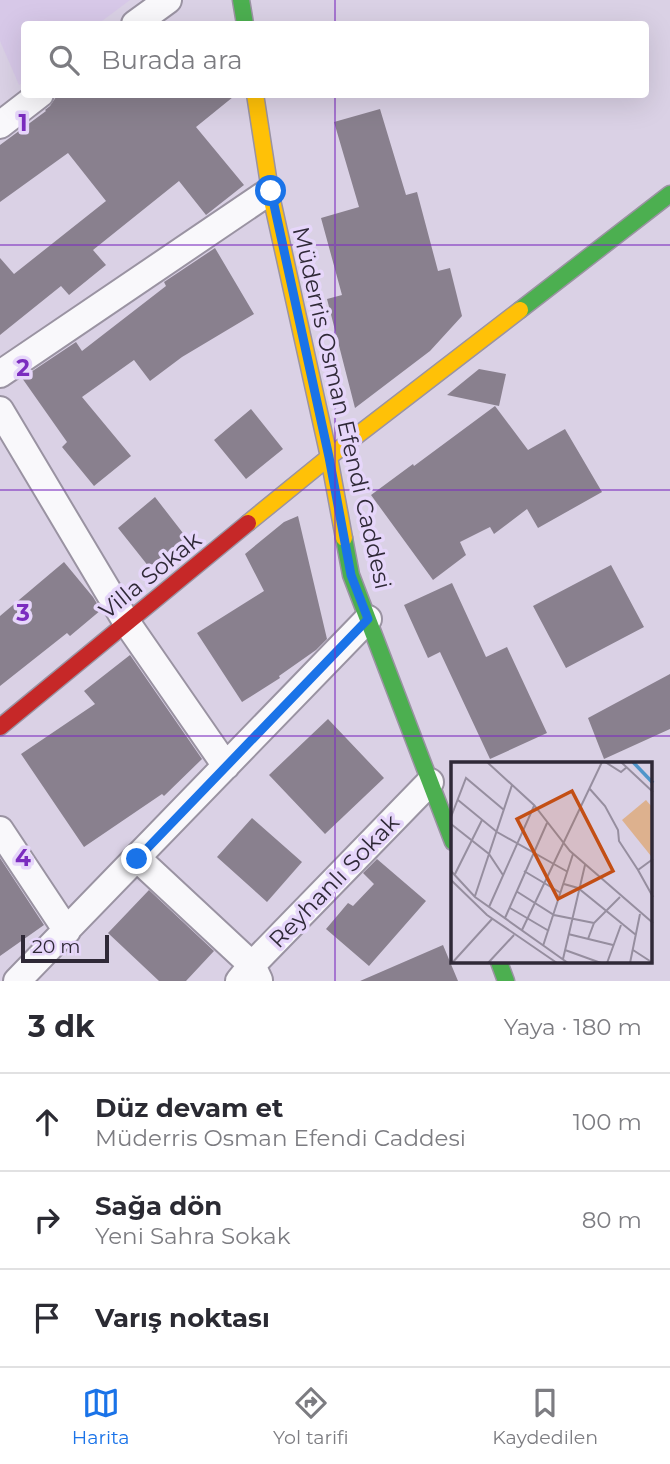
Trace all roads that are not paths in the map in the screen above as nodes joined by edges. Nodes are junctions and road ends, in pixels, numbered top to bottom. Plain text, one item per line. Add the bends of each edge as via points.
1 (168, 0) edge
2 (241, 0) edge
3 (139, 21) edge
4 (244, 21) edge
5 (35, 98) edge
6 (257, 98) edge
7 (0, 125) edge
8 (271, 191) junction
9 (670, 194) edge
10 (0, 374) edge
11 (0, 410) edge
12 (329, 457) junction
13 (368, 619) junction
14 (127, 623) junction
15 (0, 727) edge
16 (226, 766) junction
17 (430, 782) junction
18 (0, 830) edge
19 (451, 837) edge
20 (137, 859) junction
21 (67, 931) junction
22 (500, 964) edge
23 (250, 976) edge
24 (18, 981) edge
25 (506, 981) edge

1 - 3 street
2 - 4 street
5 - 7 street
6 - 8 street, Müderris Osman Efendi Caddesi
8 - 10 street
8 - 12 street, Müderris Osman Efendi Caddesi
9 - 12 street, Villa Sokak
11 - 14 street
12 - 13 street, Müderris Osman Efendi Caddesi via 351,575
12 - 14 street, Villa Sokak
13 - 16 street
13 - 17 street, Müderris Osman Efendi Caddesi
14 - 15 street, Villa Sokak
14 - 16 street
16 - 20 street
17 - 19 street, Müderris Osman Efendi Caddesi
17 - 23 street, Reyhanlı Sokak
18 - 21 street
20 - 21 street
20 - 23 street
21 - 24 street
22 - 25 street

